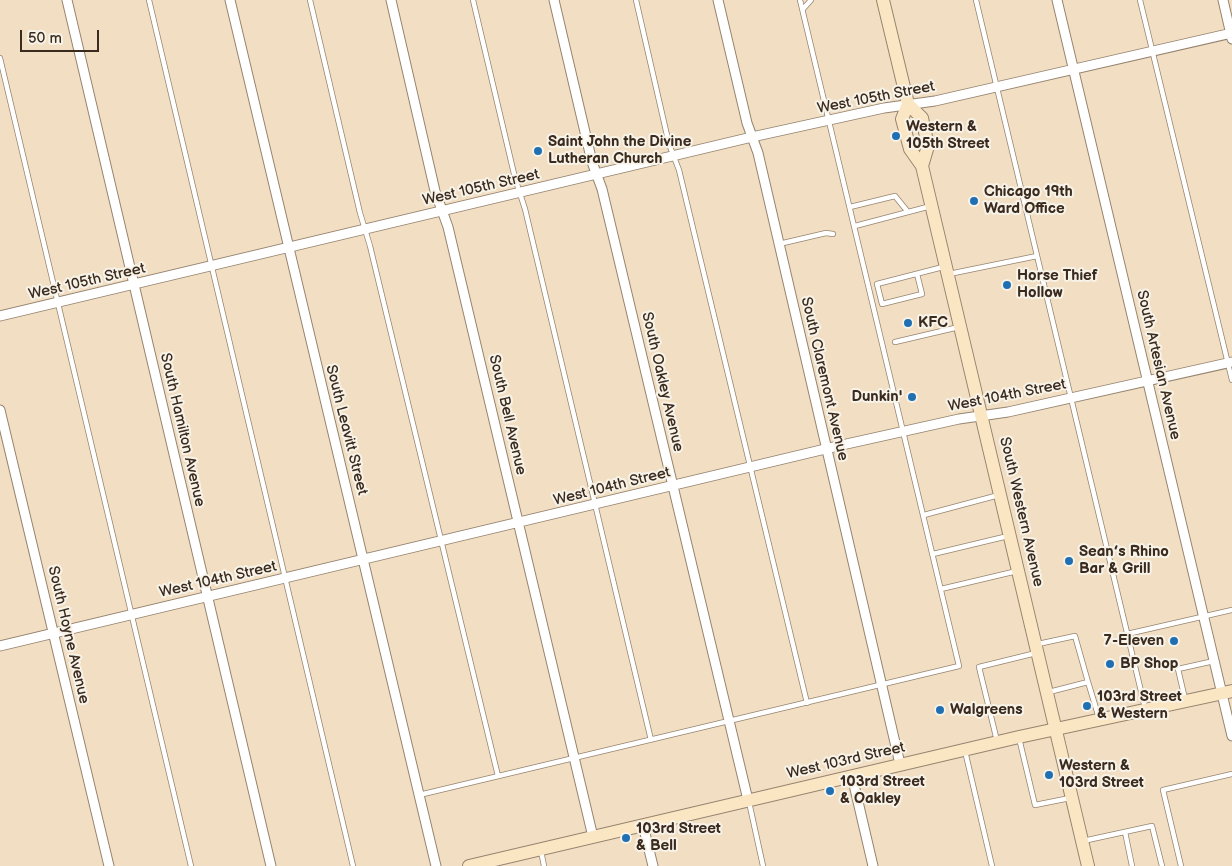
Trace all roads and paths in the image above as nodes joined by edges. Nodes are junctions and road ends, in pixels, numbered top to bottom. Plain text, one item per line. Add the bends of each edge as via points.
1 (67, 0) edge
2 (149, 0) edge
3 (230, 0) edge
4 (310, 0) edge
5 (391, 0) edge
6 (473, 0) edge
7 (554, 0) edge
8 (636, 0) edge
9 (718, 0) edge
10 (800, 0) edge
11 (811, 0) edge
12 (883, 0) edge
13 (976, 0) edge
14 (1057, 0) edge
15 (1140, 0) edge
16 (1223, 0) edge
17 (802, 9) junction
18 (1232, 35) edge
19 (1153, 51) junction
20 (0, 58) edge
21 (1074, 69) junction
22 (997, 87) junction
23 (908, 104) junction
24 (829, 120) junction
25 (752, 137) junction
26 (674, 156) junction
27 (922, 166) junction
28 (596, 175) junction
29 (519, 193) junction
30 (932, 206) junction
31 (850, 207) junction
32 (442, 211) junction
33 (908, 212) junction
34 (855, 226) junction
35 (365, 230) junction
36 (833, 234) dead end
37 (779, 244) junction
38 (288, 248) junction
39 (1037, 256) junction
40 (212, 266) junction
41 (947, 270) junction
42 (918, 274) junction
43 (134, 285) junction
44 (58, 302) junction
45 (0, 316) edge
46 (960, 327) junction
47 (895, 342) dead end
48 (1230, 362) edge
49 (1232, 380) edge
50 (1148, 381) junction
51 (1071, 398) junction
52 (0, 410) edge
53 (982, 416) junction
54 (904, 432) junction
55 (827, 449) junction
56 (750, 468) junction
57 (673, 486) junction
58 (1000, 495) junction
59 (596, 505) junction
60 (924, 516) junction
61 (519, 524) junction
62 (1010, 535) junction
63 (441, 542) junction
64 (933, 554) junction
65 (364, 560) junction
66 (1018, 571) junction
67 (286, 578) junction
68 (941, 589) junction
69 (207, 596) junction
70 (1232, 610) edge
71 (131, 615) junction
72 (1204, 616) junction
73 (54, 633) junction
74 (1127, 634) junction
75 (0, 646) edge
76 (1037, 649) junction
77 (1214, 661) junction
78 (1088, 682) junction
79 (882, 685) junction
80 (1227, 692) edge
81 (1047, 693) junction
82 (1186, 701) junction
83 (806, 703) junction
84 (1146, 710) junction
85 (1099, 720) junction
86 (729, 721) junction
87 (1056, 729) junction
88 (1232, 736) edge
89 (1019, 737) junction
90 (652, 740) junction
91 (997, 742) junction
92 (965, 749) junction
93 (574, 758) junction
94 (900, 764) junction
95 (1232, 774) edge
96 (498, 776) junction
97 (852, 776) junction
98 (419, 795) junction
99 (1072, 798) junction
100 (748, 800) junction
101 (643, 825) junction
102 (1125, 832) junction
103 (593, 837) junction
104 (1082, 841) junction
105 (540, 849) junction
106 (109, 866) edge
107 (190, 866) edge
108 (271, 866) edge
109 (354, 866) edge
110 (436, 866) edge
111 (469, 866) edge
112 (544, 866) edge
113 (653, 866) edge
114 (764, 866) edge
115 (873, 866) edge
116 (992, 866) edge
117 (1088, 866) edge
118 (1132, 866) edge
119 (1162, 866) edge
120 (1182, 866) edge

1 - 43 street, South Hamilton Avenue
2 - 40 lane
3 - 38 street, South Leavitt Street
4 - 35 lane
5 - 32 street, South Bell Avenue
6 - 29 lane
7 - 28 street, South Oakley Avenue
8 - 26 lane
9 - 25 street, South Claremont Avenue
10 - 17 lane
11 - 17 lane
12 - 23 main road, South Western Avenue
13 - 22 lane
14 - 21 street, South Artesian Avenue
15 - 19 lane
16 - 18 street
17 - 24 lane
18 - 19 street, West 105th Street
19 - 21 street, West 105th Street
19 - 48 lane
20 - 44 lane
21 - 22 street, West 105th Street
21 - 50 street, South Artesian Avenue
22 - 23 street, West 105th Street
22 - 39 lane
23 - 24 street, West 105th Street
23 - 27 main road, South Western Avenue via 902,119 910,149
23 - 27 main road, South Western Avenue via 922,118 928,146
24 - 25 street, West 105th Street
24 - 31 lane
25 - 26 street, West 105th Street
25 - 37 street, South Claremont Avenue
26 - 28 street, West 105th Street
26 - 56 lane via 680,170
27 - 30 main road, South Western Avenue
28 - 29 street, West 105th Street
28 - 57 street, South Oakley Avenue
29 - 32 street, West 105th Street
29 - 59 lane
30 - 33 lane
30 - 41 main road, South Western Avenue
31 - 33 lane via 896,196
31 - 34 lane
32 - 35 street, West 105th Street
32 - 61 street, South Bell Avenue
33 - 34 lane
34 - 54 lane
35 - 38 street, West 105th Street
35 - 63 lane
36 - 37 lane
37 - 55 street, South Claremont Avenue
38 - 40 street, West 105th Street
38 - 65 street, South Leavitt Street
39 - 41 lane
39 - 51 lane
40 - 43 street, West 105th Street
40 - 67 lane
41 - 42 lane
41 - 46 main road, South Western Avenue
42 - 42 lane via 922,294 882,304 877,284
43 - 44 street, West 105th Street
43 - 69 street, South Hamilton Avenue
44 - 45 street, West 105th Street
44 - 71 lane
46 - 47 lane
46 - 53 main road, South Western Avenue
48 - 49 lane
48 - 50 street, West 104th Street
50 - 51 street, West 104th Street
50 - 72 street, South Artesian Avenue
51 - 53 street, West 104th Street
51 - 74 lane
52 - 73 street, South Hoyne Avenue
53 - 54 street, West 104th Street
53 - 58 main road, South Western Avenue
54 - 55 street, West 104th Street
54 - 60 lane
55 - 56 street, West 104th Street
55 - 79 street, South Claremont Avenue
56 - 57 street, West 104th Street
56 - 83 lane
57 - 59 street, West 104th Street
57 - 86 street, South Oakley Avenue
58 - 60 lane
58 - 62 main road, South Western Avenue
59 - 61 street, West 104th Street
59 - 90 lane
60 - 64 lane
61 - 63 street, West 104th Street
61 - 93 street, South Bell Avenue
62 - 64 lane
62 - 66 main road, South Western Avenue
63 - 65 street, West 104th Street
63 - 96 lane
64 - 68 lane
65 - 67 street, West 104th Street
65 - 98 street, South Leavitt Street
66 - 68 lane
66 - 76 main road, South Western Avenue
67 - 69 street, West 104th Street
67 - 109 lane
68 - 79 lane via 959,666
69 - 71 street, West 104th Street
69 - 108 street, South Hamilton Avenue
70 - 72 lane
71 - 73 street, West 104th Street
71 - 107 lane
72 - 74 lane
72 - 77 street, South Artesian Avenue
73 - 75 street, West 104th Street
73 - 106 street, South Hoyne Avenue
74 - 84 lane
76 - 78 lane via 1075,636
76 - 81 main road, South Western Avenue
76 - 91 lane via 979,667
77 - 80 street, South Artesian Avenue
77 - 82 lane via 1178,669
78 - 81 lane
78 - 85 lane
79 - 83 lane
79 - 94 street, South Claremont Avenue
80 - 82 main road, West 103rd Street
80 - 88 street, South Artesian Avenue
81 - 87 main road, South Western Avenue
82 - 84 main road, West 103rd Street
83 - 86 lane
84 - 85 main road, West 103rd Street
85 - 87 main road, West 103rd Street
86 - 90 lane
86 - 100 street, South Oakley Avenue
87 - 89 main road, West 103rd Street
87 - 99 main road, South Western Avenue
89 - 91 main road, West 103rd Street
89 - 99 lane via 1035,805
90 - 93 lane
91 - 92 main road, West 103rd Street
92 - 94 main road, West 103rd Street
92 - 116 lane
93 - 96 lane
93 - 103 street, South Bell Avenue
94 - 97 main road, West 103rd Street
95 - 120 lane via 1164,790
96 - 98 lane
97 - 100 main road, West 103rd Street
97 - 115 street
98 - 110 street, South Leavitt Street
99 - 104 main road, South Western Avenue
100 - 101 main road, West 103rd Street
100 - 114 lane
101 - 103 main road, West 103rd Street
101 - 113 street
102 - 104 lane
102 - 118 lane
102 - 119 lane via 1152,826
103 - 105 main road, West 103rd Street
104 - 117 main road, South Western Avenue
105 - 111 main road, West 103rd Street
105 - 112 lane

